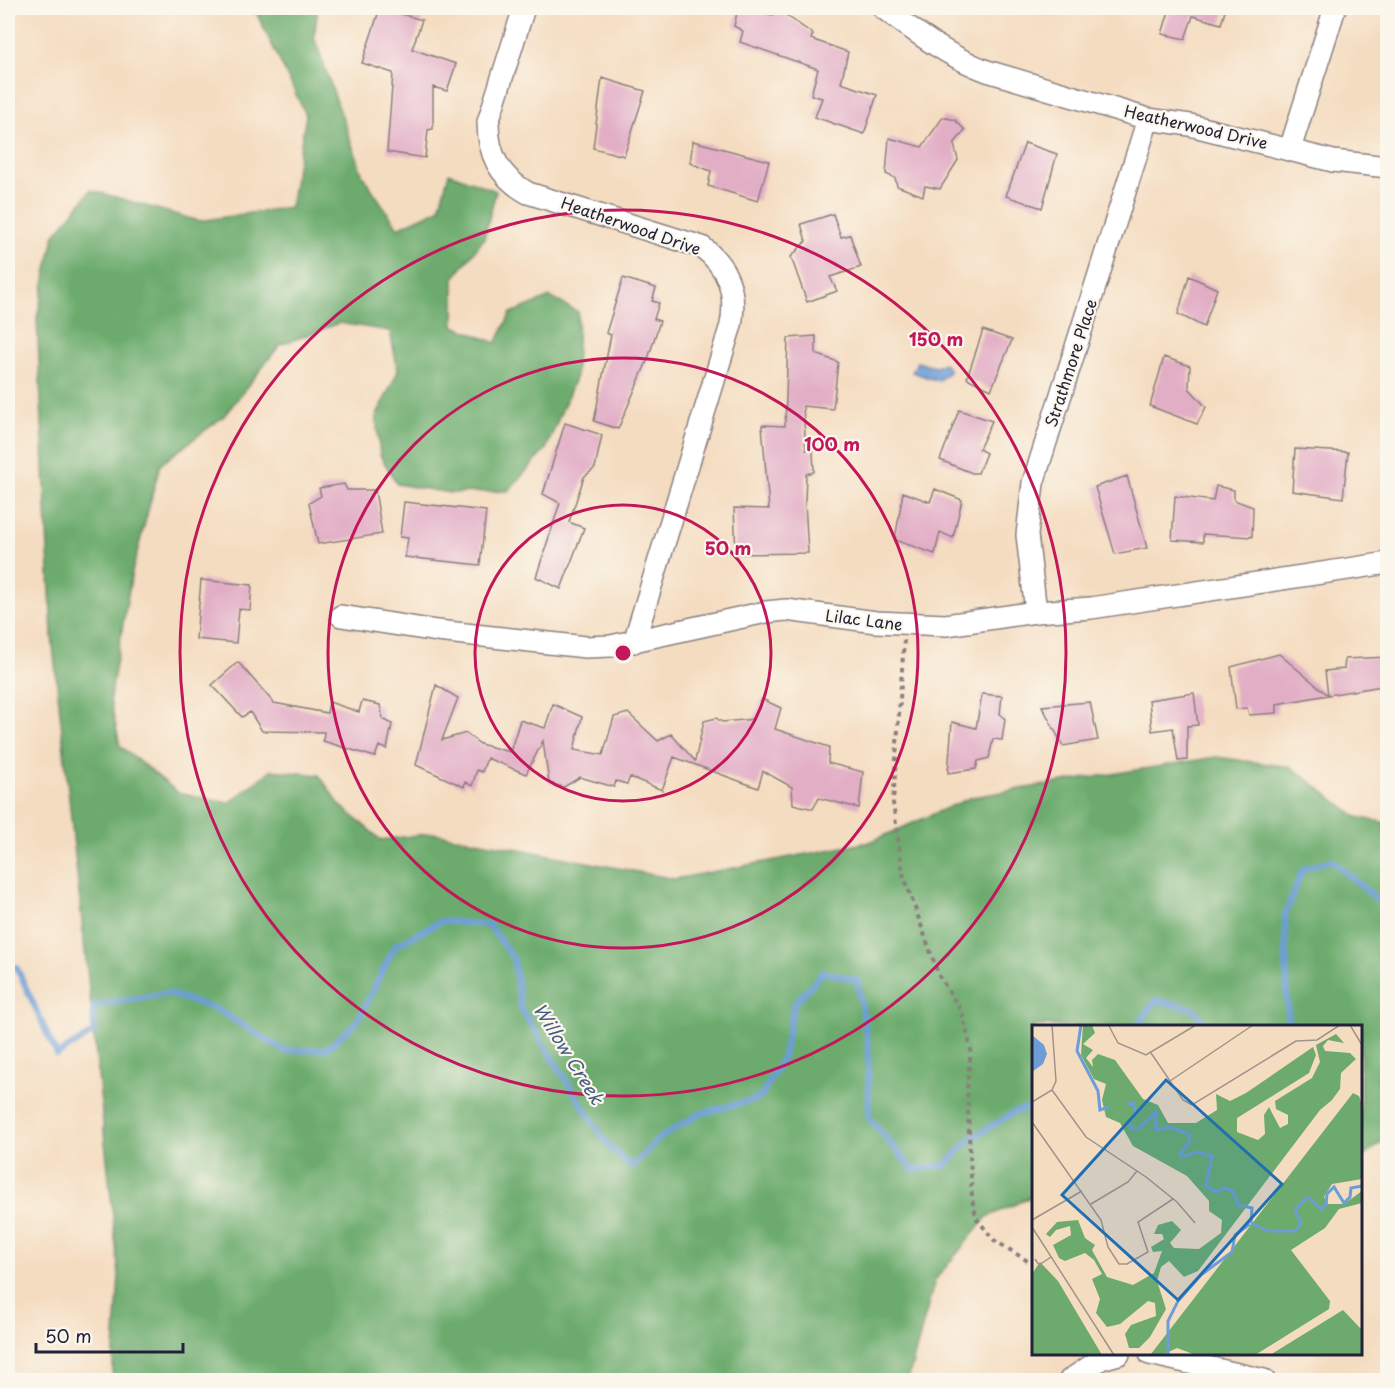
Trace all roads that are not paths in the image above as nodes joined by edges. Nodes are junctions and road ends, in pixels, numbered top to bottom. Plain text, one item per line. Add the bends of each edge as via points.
1 (524, 8) edge
2 (883, 8) edge
3 (1335, 8) edge
4 (1148, 118) junction
5 (1290, 149) junction
6 (1388, 167) edge
7 (1388, 563) edge
8 (1036, 612) junction
9 (341, 616) dead end
10 (634, 642) junction
11 (1113, 1355) edge
12 (1158, 1355) edge
13 (1070, 1380) edge
14 (1264, 1380) edge

1 - 10 street, Heatherwood Drive via 488,122 488,141 499,169 528,193 702,247 723,268 734,297 731,325
2 - 4 street, Heatherwood Drive via 961,62
3 - 5 street
4 - 5 street, Heatherwood Drive
4 - 8 street, Strathmore Place via 1033,483 1027,535
5 - 6 street, Heatherwood Drive via 1334,162
7 - 8 street, Lilac Lane via 1091,608
8 - 10 street, Lilac Lane via 946,625 906,625 786,610
9 - 10 street, Lilac Lane via 586,647
11 - 13 street
12 - 14 street

